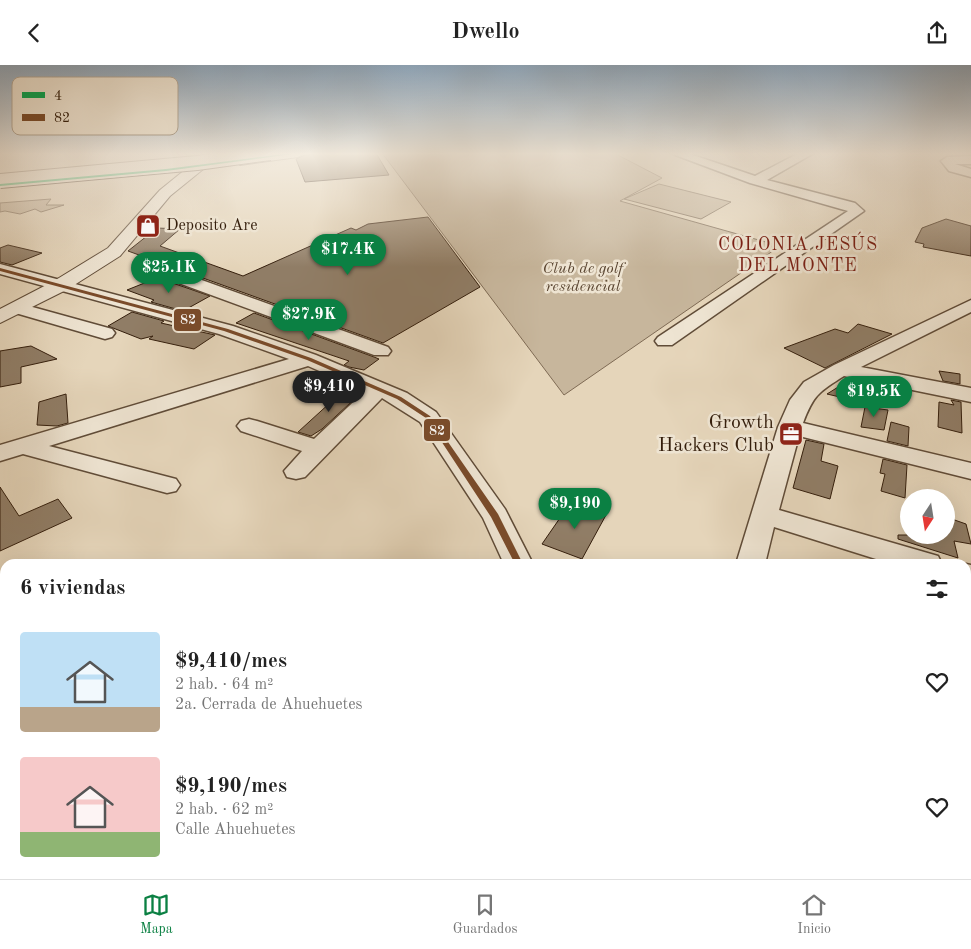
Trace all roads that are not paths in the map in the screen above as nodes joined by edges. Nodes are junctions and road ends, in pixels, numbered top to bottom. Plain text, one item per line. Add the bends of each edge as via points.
1 (168, 191) edge
2 (798, 191) edge
3 (0, 269) edge
4 (171, 274) dead end
5 (61, 285) junction
6 (971, 305) edge
7 (18, 308) junction
8 (0, 317) edge
9 (105, 333) dead end
10 (665, 341) dead end
11 (381, 351) dead end
12 (309, 359) junction
13 (841, 369) junction
14 (379, 389) junction
15 (971, 395) edge
16 (249, 426) dead end
17 (790, 427) junction
18 (319, 449) junction
19 (10, 450) edge
20 (296, 471) dead end
21 (971, 471) edge
22 (167, 485) dead end
23 (765, 515) junction
24 (516, 559) edge
25 (752, 559) edge
26 (911, 559) edge

1 - 5 street via 114,252
2 - 10 street via 842,203 857,211
3 - 5 street
4 - 11 street
5 - 7 street
5 - 12 street via 226,330
6 - 13 street
7 - 8 street
7 - 9 street
12 - 14 street
12 - 19 street
13 - 15 street
13 - 17 street via 812,387 801,400
14 - 18 street
14 - 24 street via 428,417 494,516
16 - 18 street
17 - 21 street
17 - 23 street
18 - 20 street
19 - 22 street
23 - 25 street
23 - 26 street

